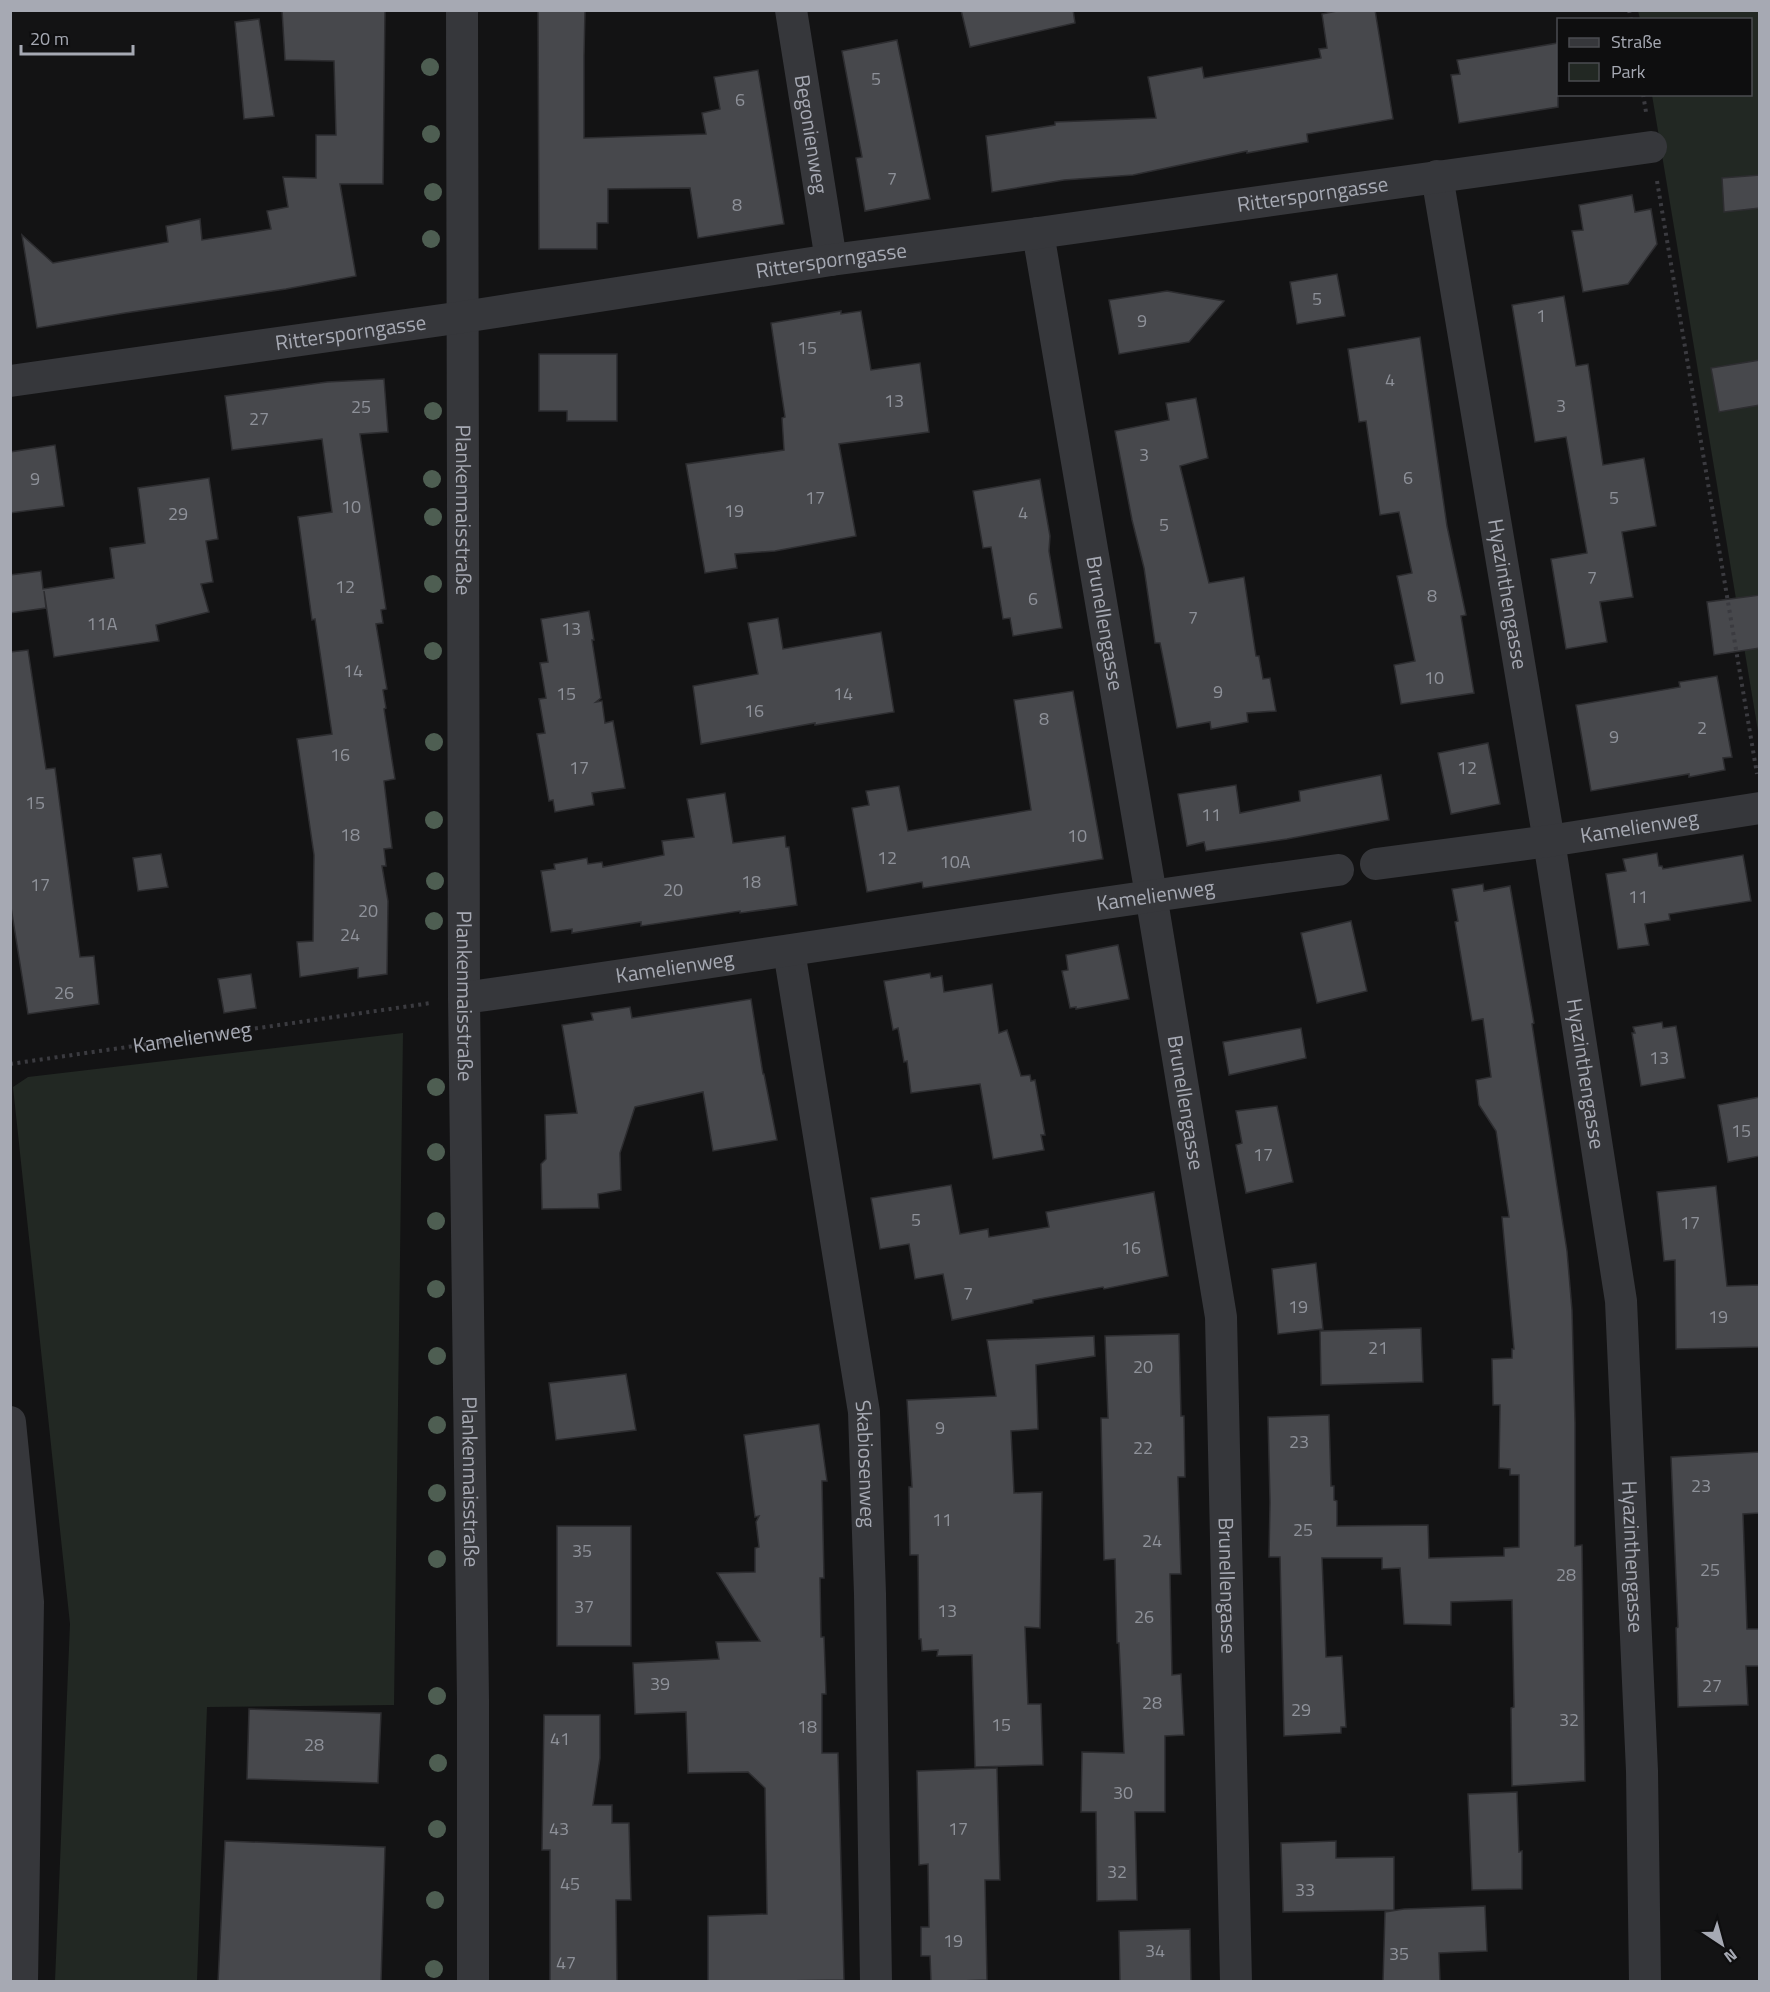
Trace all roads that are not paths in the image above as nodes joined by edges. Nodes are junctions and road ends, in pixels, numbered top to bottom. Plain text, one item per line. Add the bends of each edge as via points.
1 (462, 10) edge
2 (791, 10) edge
3 (1651, 147) road end
4 (1437, 176) junction
5 (1038, 233) junction
6 (831, 260) junction
7 (463, 317) junction
8 (10, 381) edge
9 (1760, 808) edge
10 (1549, 841) junction
11 (1376, 864) dead end
12 (1338, 870) dead end
13 (1151, 895) junction
14 (789, 951) junction
15 (464, 998) junction
16 (10, 1422) edge
17 (22, 1982) edge
18 (473, 1982) edge
19 (876, 1982) edge
20 (1236, 1982) edge
21 (1645, 1982) edge

1 - 7 street, Plankenmaisstraße
2 - 6 street, Begonienweg
3 - 4 street, Rittersporngasse
4 - 5 street, Rittersporngasse
4 - 10 street, Hyazinthengasse
5 - 6 street, Rittersporngasse
5 - 13 street, Brunellengasse
6 - 7 street, Rittersporngasse
7 - 8 street, Rittersporngasse
7 - 15 street, Plankenmaisstraße
9 - 10 street, Kamelienweg
10 - 11 street, Kamelienweg
10 - 21 street, Hyazinthengasse via 1622,1301 1642,1771
12 - 13 street, Kamelienweg
13 - 14 street, Kamelienweg
13 - 20 street, Brunellengasse via 1221,1317
14 - 15 street, Kamelienweg
14 - 19 street, Skabiosenweg via 864,1412
15 - 18 street, Plankenmaisstraße
16 - 17 street via 28,1602

